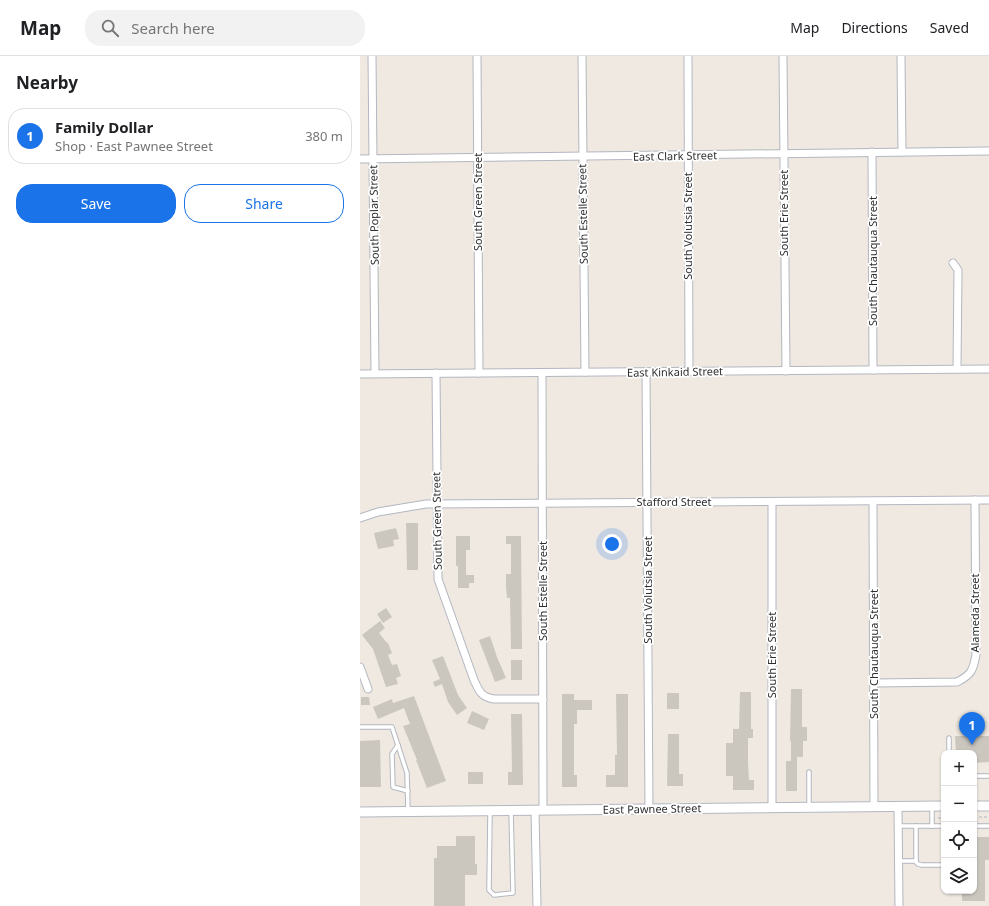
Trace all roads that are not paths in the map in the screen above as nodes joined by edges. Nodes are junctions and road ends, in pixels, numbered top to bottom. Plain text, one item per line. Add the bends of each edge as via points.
1 (372, 56) edge
2 (478, 56) edge
3 (582, 56) edge
4 (688, 56) edge
5 (783, 56) edge
6 (901, 56) edge
7 (989, 151) edge
8 (872, 152) junction
9 (902, 152) junction
10 (784, 154) junction
11 (688, 155) junction
12 (583, 157) junction
13 (478, 158) junction
14 (360, 159) edge
15 (373, 159) junction
16 (953, 263) dead end
17 (957, 369) junction
18 (989, 369) edge
19 (873, 370) junction
20 (786, 371) junction
21 (585, 372) junction
22 (646, 372) junction
23 (689, 372) junction
24 (375, 373) junction
25 (436, 373) junction
26 (479, 373) junction
27 (542, 373) junction
28 (360, 374) edge
29 (975, 500) junction
30 (989, 500) edge
31 (873, 501) junction
32 (647, 502) junction
33 (772, 502) junction
34 (437, 504) junction
35 (542, 504) junction
36 (360, 518) edge
37 (360, 667) edge
38 (874, 683) junction
39 (368, 689) dead end
40 (543, 699) junction
41 (360, 727) edge
42 (949, 738) dead end
43 (398, 745) junction
44 (949, 750) edge
45 (809, 772) dead end
46 (977, 776) edge
47 (989, 776) edge
48 (408, 791) junction
49 (932, 806) junction
50 (941, 806) edge
51 (977, 806) edge
52 (989, 806) edge
53 (809, 807) junction
54 (874, 807) junction
55 (898, 807) junction
56 (772, 808) junction
57 (649, 809) junction
58 (490, 810) junction
59 (511, 810) junction
60 (539, 810) junction
61 (408, 811) junction
62 (360, 812) edge
63 (898, 826) junction
64 (916, 826) junction
65 (932, 826) junction
66 (941, 826) edge
67 (977, 826) edge
68 (989, 826) edge
69 (916, 860) junction
70 (898, 861) junction
71 (941, 865) edge
72 (536, 906) edge
73 (899, 906) edge

1 - 15 street, South Poplar Street
2 - 13 street, South Green Street
3 - 12 street, South Estelle Street
4 - 11 street, South Volutsia Street
5 - 10 street, South Erie Street
6 - 9 street
7 - 9 street, East Clark Street
8 - 9 street, East Clark Street
8 - 10 street, East Clark Street
8 - 19 street, South Chautauqua Street
10 - 11 street, East Clark Street
10 - 20 street, South Erie Street
11 - 12 street, East Clark Street
11 - 23 street, South Volutsia Street
12 - 13 street, East Clark Street
12 - 21 street, South Estelle Street
13 - 15 street, East Clark Street
13 - 26 street, South Green Street
14 - 15 street, East Clark Street
15 - 24 street, South Poplar Street
16 - 17 street via 958,270
17 - 18 street, East Kinkaid Street
17 - 19 street, East Kinkaid Street
19 - 20 street, East Kinkaid Street
20 - 23 street, East Kinkaid Street
21 - 22 street, East Kinkaid Street
21 - 27 street, East Kinkaid Street
22 - 23 street, East Kinkaid Street
22 - 32 street, South Volutsia Street
24 - 25 street, East Kinkaid Street
24 - 28 street, East Kinkaid Street
25 - 26 street, East Kinkaid Street
25 - 34 street, South Green Street
26 - 27 street, East Kinkaid Street
27 - 35 street, South Estelle Street
29 - 30 street, Stafford Street
29 - 31 street, Stafford Street
29 - 38 street, Alameda Street via 976,655 971,672 967,678 957,682
31 - 33 street, Stafford Street
31 - 38 street, South Chautauqua Street
32 - 33 street, Stafford Street
32 - 35 street, Stafford Street
32 - 57 street, South Volutsia Street
33 - 56 street, South Erie Street
34 - 35 street, Stafford Street
34 - 36 street, Stafford Street via 378,512
34 - 40 street, South Green Street via 438,579 478,688 486,698
35 - 40 street, South Estelle Street
37 - 39 street
38 - 54 street, South Chautauqua Street
40 - 60 street, South Estelle Street
41 - 43 lane via 392,727
42 - 44 lane
43 - 48 lane via 407,773
43 - 48 lane via 392,754 393,787
45 - 53 lane
46 - 47 lane
48 - 61 lane
49 - 50 main road, East Pawnee Street
49 - 55 main road, East Pawnee Street
49 - 65 lane
51 - 52 main road
53 - 54 main road, East Pawnee Street
53 - 56 main road, East Pawnee Street
54 - 55 main road, East Pawnee Street
55 - 63 street
56 - 57 main road, East Pawnee Street
57 - 60 main road, East Pawnee Street
58 - 59 main road, East Pawnee Street
58 - 59 lane via 489,890 494,894 513,893
58 - 61 main road, East Pawnee Street
59 - 60 main road, East Pawnee Street
60 - 72 street, South Estelle Street
61 - 62 main road, East Pawnee Street
63 - 64 lane
63 - 70 street
64 - 65 lane
64 - 69 lane
65 - 66 lane
67 - 68 lane
69 - 70 lane
69 - 71 lane via 920,865
70 - 73 street

